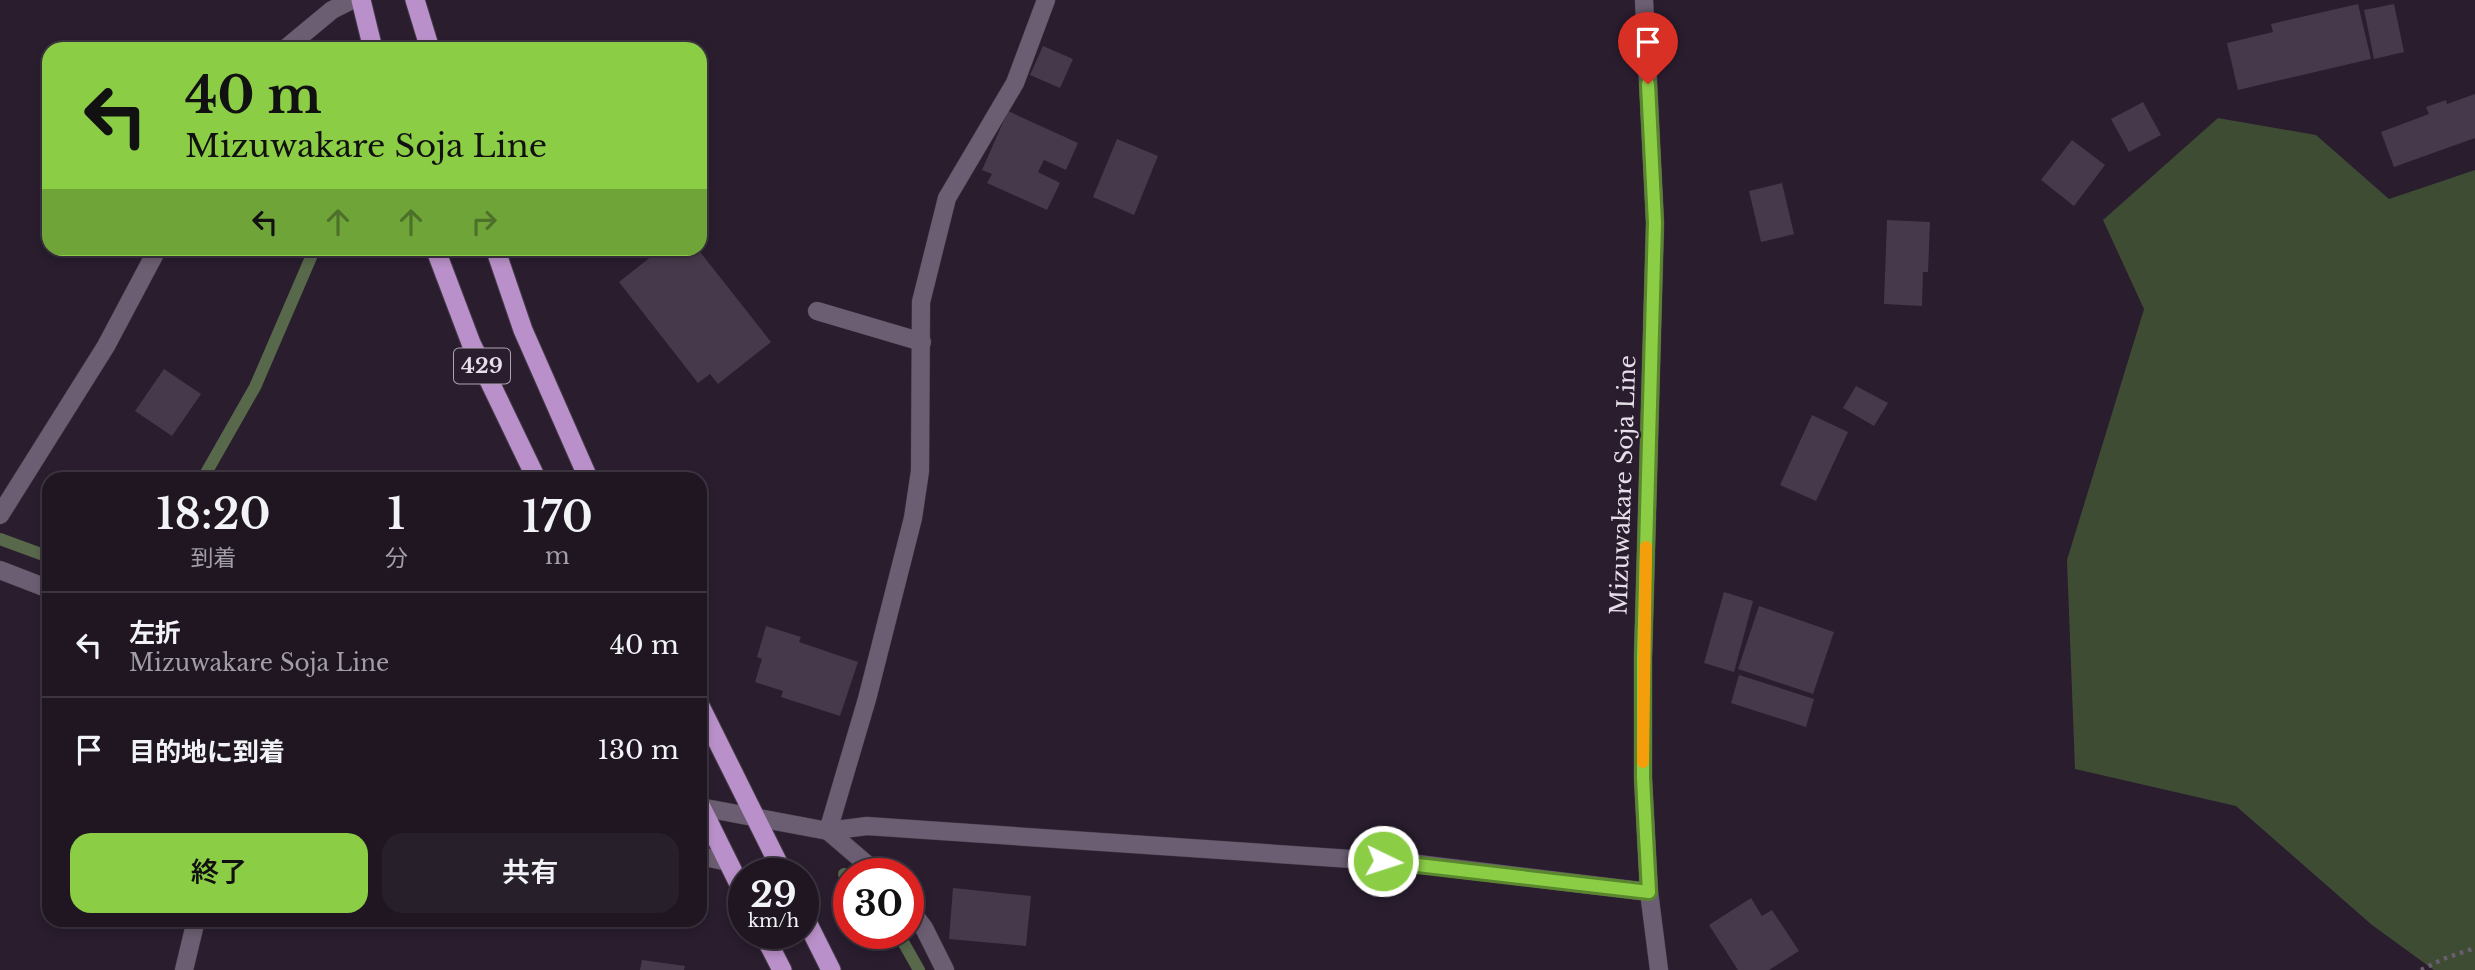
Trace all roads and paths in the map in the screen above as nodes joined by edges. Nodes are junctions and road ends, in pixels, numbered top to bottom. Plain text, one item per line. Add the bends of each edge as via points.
1 (352, 0) edge
2 (361, 0) edge
3 (415, 0) edge
4 (1046, 0) edge
5 (1644, 0) edge
6 (293, 42) edge
7 (371, 42) edge
8 (428, 42) edge
9 (154, 256) edge
10 (438, 256) edge
11 (498, 256) edge
12 (817, 311) dead end
13 (922, 342) junction
14 (533, 472) edge
15 (585, 472) edge
16 (0, 515) edge
17 (0, 570) edge
18 (42, 586) edge
19 (707, 720) edge
20 (707, 808) edge
21 (756, 818) junction
22 (707, 821) edge
23 (828, 831) junction
24 (707, 858) edge
25 (776, 858) edge
26 (860, 858) edge
27 (728, 862) joint
28 (1649, 892) junction
29 (194, 927) edge
30 (924, 928) edge
31 (819, 946) edge
32 (2475, 948) edge
33 (771, 949) edge
34 (184, 970) edge
35 (782, 970) edge
36 (831, 970) edge
37 (945, 970) edge
38 (1660, 970) edge
39 (2421, 970) edge

1 - 6 street via 332,10
2 - 7 highway
3 - 8 highway
4 - 13 street via 1015,83 947,198 921,302
5 - 28 street, Mizuwakare Soja Line via 1655,223 1643,658
9 - 16 street via 106,346
10 - 14 highway, 429 via 471,343
11 - 15 highway, 429 via 523,330
12 - 13 street
13 - 23 street via 920,471 913,518
17 - 18 street
19 - 21 highway
20 - 21 street
21 - 23 street
21 - 25 highway
22 - 27 highway
23 - 26 street
23 - 28 street via 867,826 1410,863
24 - 27 street
28 - 38 street, Mizuwakare Soja Line
29 - 34 street
30 - 37 street
31 - 36 highway
32 - 39 path
33 - 35 highway

